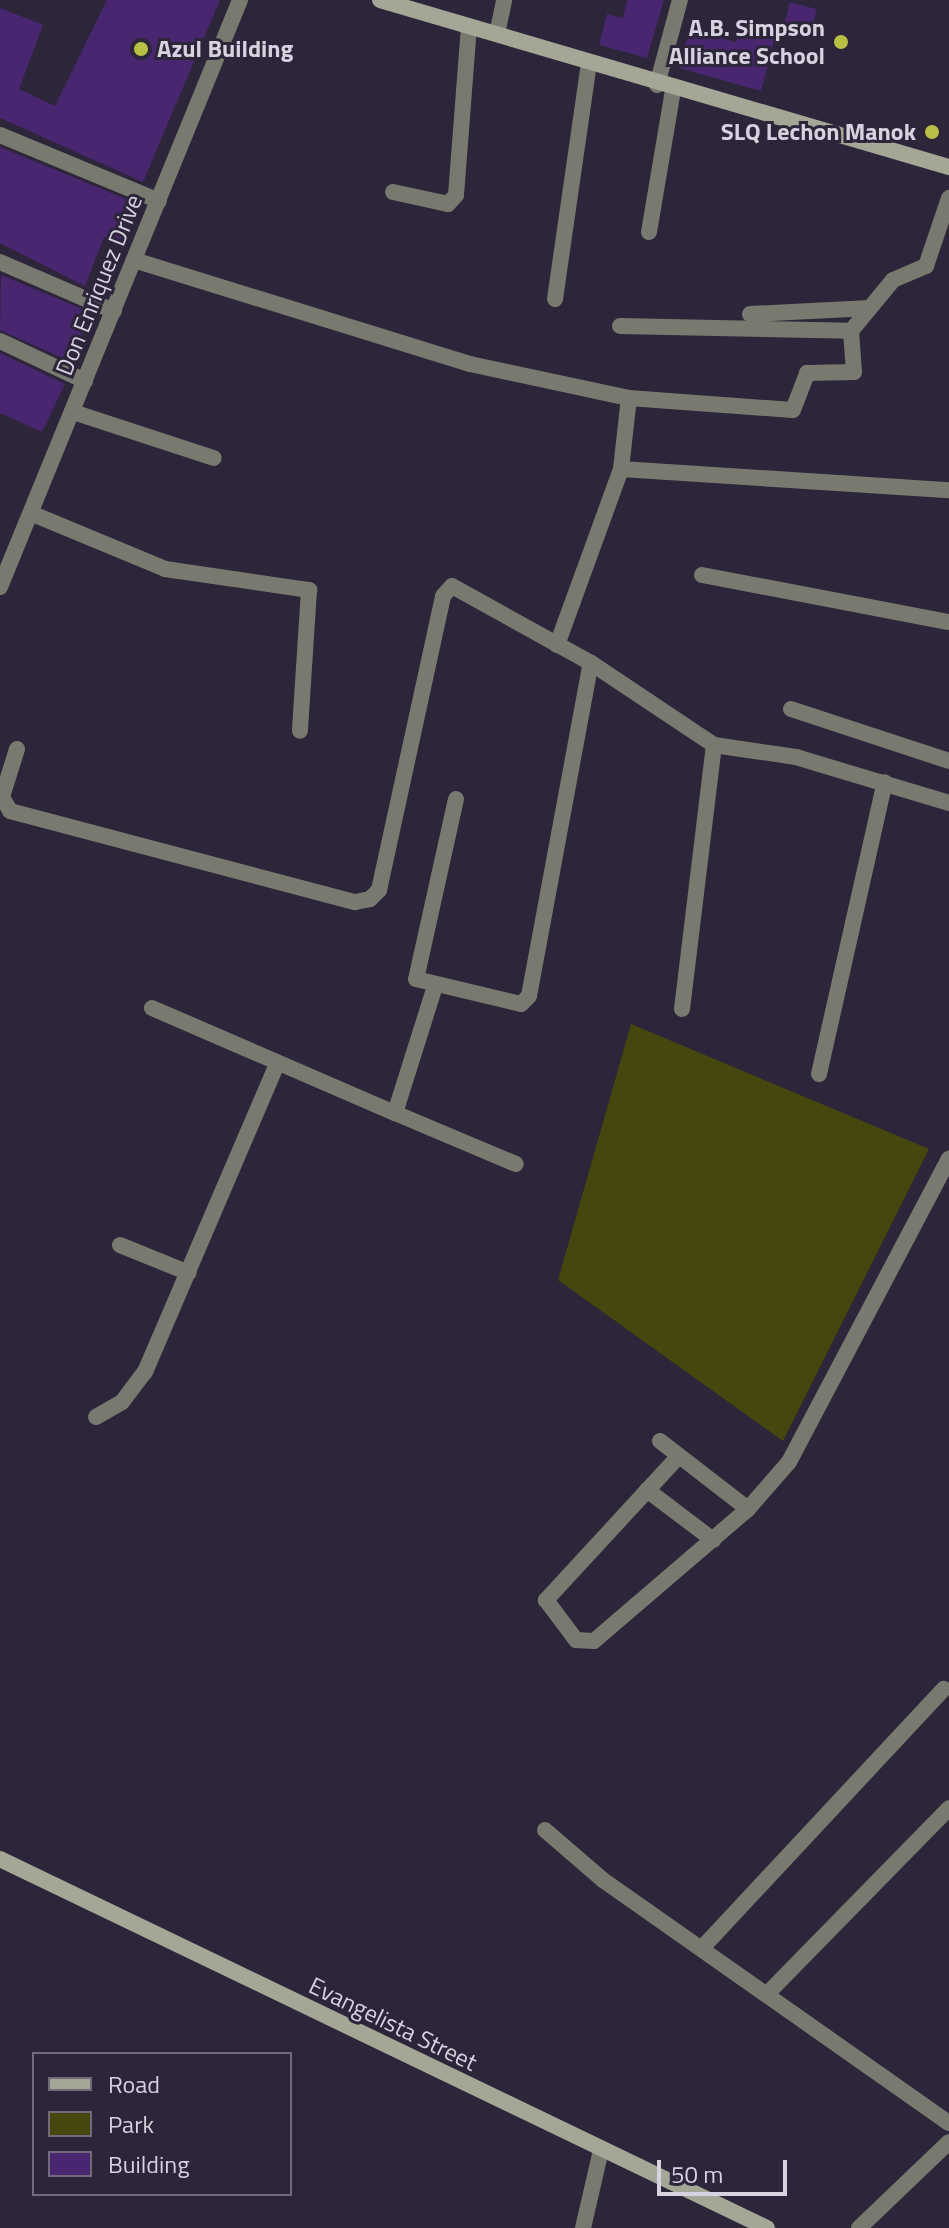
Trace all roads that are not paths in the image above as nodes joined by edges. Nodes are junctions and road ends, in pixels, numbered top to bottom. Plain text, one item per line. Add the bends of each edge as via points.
1 (240, 0) edge
2 (380, 0) edge
3 (504, 0) edge
4 (680, 0) edge
5 (469, 26) junction
6 (497, 34) junction
7 (589, 64) junction
8 (665, 87) junction
9 (0, 135) edge
10 (949, 167) edge
11 (393, 192) dead end
12 (949, 198) edge
13 (159, 201) junction
14 (649, 232) dead end
15 (134, 260) junction
16 (0, 262) edge
17 (555, 299) dead end
18 (870, 308) junction
19 (114, 311) junction
20 (750, 314) dead end
21 (620, 326) dead end
22 (851, 331) junction
23 (0, 341) edge
24 (85, 381) junction
25 (629, 398) junction
26 (73, 412) junction
27 (214, 458) dead end
28 (621, 469) junction
29 (949, 490) edge
30 (33, 514) junction
31 (702, 575) dead end
32 (0, 587) edge
33 (949, 622) edge
34 (557, 645) junction
35 (591, 663) junction
36 (791, 709) dead end
37 (300, 731) dead end
38 (714, 745) junction
39 (17, 749) dead end
40 (949, 761) edge
41 (885, 782) junction
42 (456, 799) dead end
43 (949, 803) edge
44 (435, 986) junction
45 (152, 1008) dead end
46 (682, 1009) dead end
47 (277, 1064) junction
48 (819, 1074) dead end
49 (395, 1113) junction
50 (949, 1159) edge
51 (516, 1164) dead end
52 (120, 1245) dead end
53 (189, 1273) junction
54 (96, 1417) dead end
55 (660, 1441) dead end
56 (678, 1457) junction
57 (647, 1490) junction
58 (748, 1509) junction
59 (713, 1540) junction
60 (944, 1689) dead end
61 (949, 1808) edge
62 (545, 1830) dead end
63 (0, 1859) edge
64 (703, 1947) junction
65 (767, 1994) junction
66 (949, 2123) edge
67 (949, 2142) edge
68 (601, 2150) junction
69 (583, 2228) edge
70 (767, 2228) edge
71 (859, 2228) edge

1 - 13 street, Don Enriquez Drive
2 - 5 main road
3 - 6 street
4 - 8 street
5 - 6 main road
5 - 11 street via 456,195 448,204
6 - 7 main road
7 - 8 main road
7 - 17 street
8 - 10 main road
8 - 14 street
9 - 13 street
12 - 18 street via 926,266 898,275
13 - 15 street, Don Enriquez Drive
15 - 19 street, Don Enriquez Drive
15 - 25 street via 470,364
16 - 19 street
18 - 20 street
18 - 22 street
19 - 24 street, Don Enriquez Drive
21 - 22 street
22 - 25 street via 854,372 807,373 793,410
23 - 24 street
24 - 26 street, Don Enriquez Drive
25 - 28 street
26 - 27 street
26 - 30 street, Don Enriquez Drive
28 - 29 street
28 - 34 street
30 - 32 street, Don Enriquez Drive
30 - 37 street via 165,569 309,590
31 - 33 street
34 - 35 street
34 - 39 street via 461,587 446,589 379,890 370,899 355,902 10,811 2,797
35 - 38 street
35 - 44 street via 529,996 521,1004
36 - 40 street
38 - 41 street via 796,757
38 - 46 street
41 - 43 street
41 - 48 street
42 - 44 street via 415,974
44 - 49 street
45 - 47 street
47 - 49 street
47 - 53 street
49 - 51 street
50 - 58 street via 811,1430
52 - 53 street
53 - 54 street via 140,1381
55 - 56 street
56 - 57 street
56 - 58 street
57 - 59 street
57 - 59 street via 546,1600 576,1640 594,1641
58 - 59 street
60 - 64 street
61 - 65 street
62 - 64 street
63 - 68 main road, Evangelista Street
64 - 65 street
65 - 66 street
67 - 71 street
68 - 69 street
68 - 70 main road, Evangelista Street

